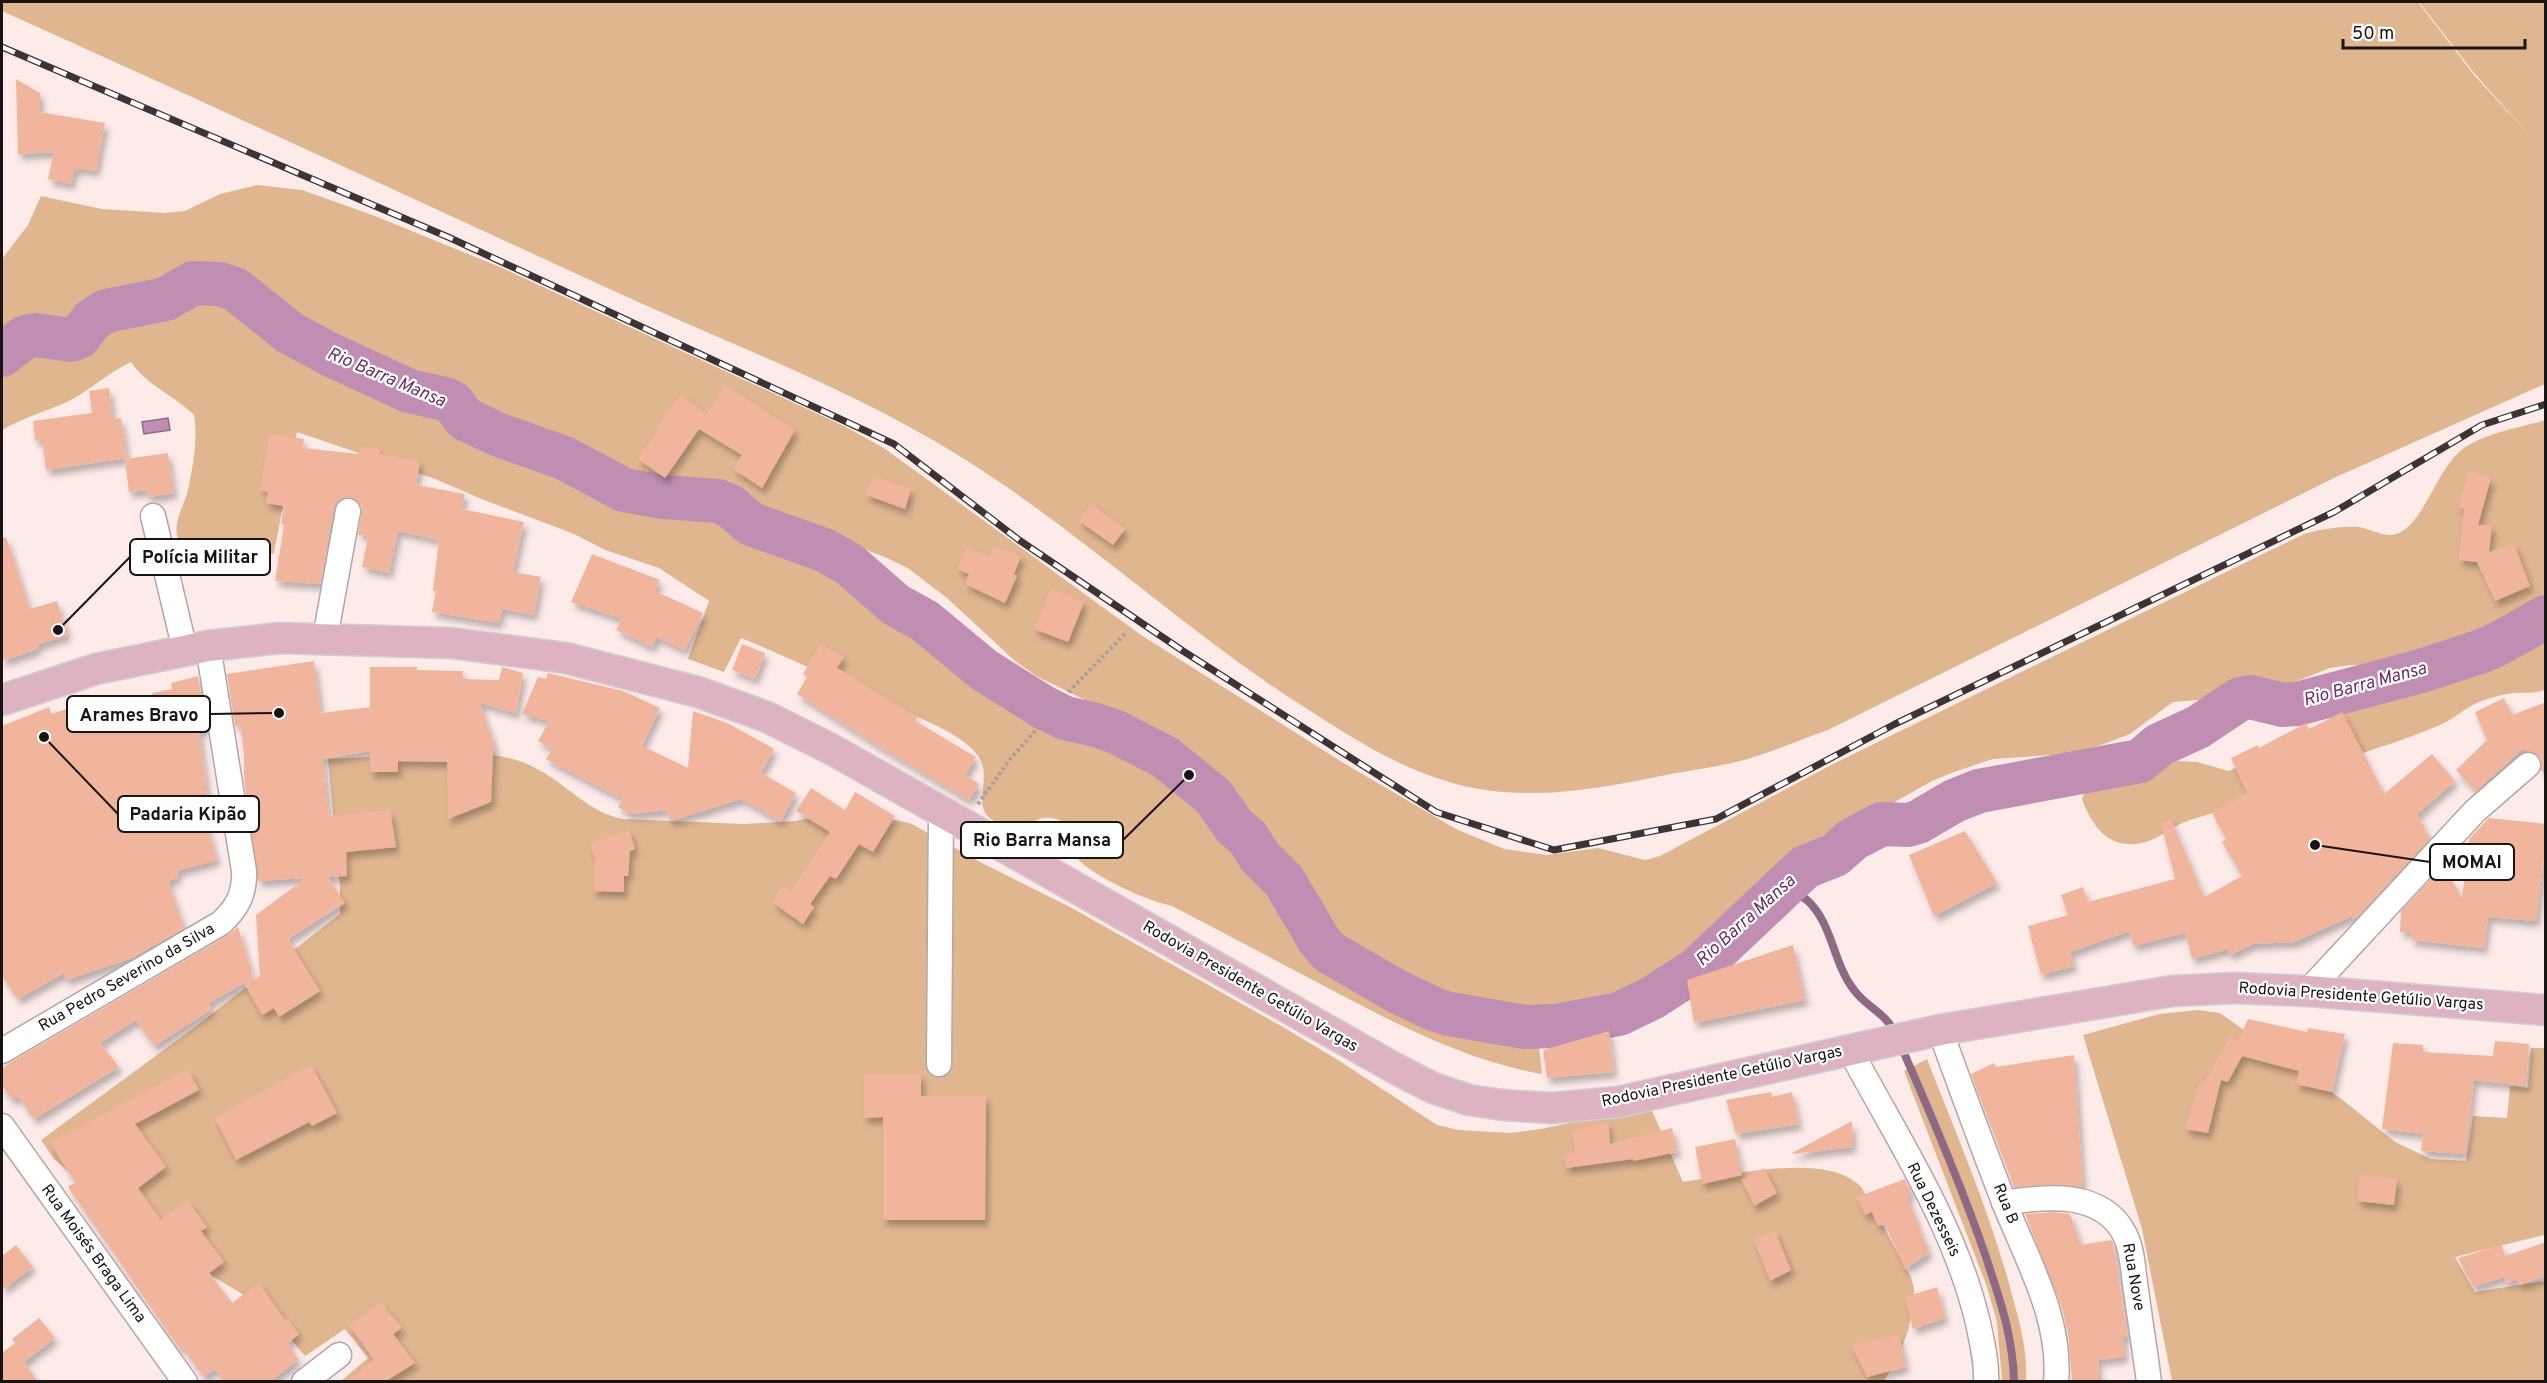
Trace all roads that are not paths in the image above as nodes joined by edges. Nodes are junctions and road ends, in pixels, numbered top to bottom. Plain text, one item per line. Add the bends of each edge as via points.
1 (348, 511) dead end
2 (153, 516) dead end
3 (325, 638) junction
4 (196, 648) junction
5 (2, 700) edge
6 (2528, 765) dead end
7 (953, 818) junction
8 (2308, 991) junction
9 (2546, 1010) edge
10 (1932, 1032) junction
11 (1853, 1050) junction
12 (2, 1051) edge
13 (939, 1064) dead end
14 (2, 1126) edge
15 (2004, 1203) junction
16 (339, 1355) dead end
17 (184, 1382) edge
18 (304, 1382) edge
19 (1986, 1382) edge
20 (2056, 1382) edge
21 (2149, 1382) edge

1 - 3 street
2 - 4 street, Rua Pedro Severino da Silva
3 - 4 main road, Rodovia Presidente Getúlio Vargas via 279,638
3 - 7 main road, Rodovia Presidente Getúlio Vargas via 451,643 566,658 698,692 767,717
4 - 5 main road, Rodovia Presidente Getúlio Vargas via 96,669
4 - 12 street, Rua Pedro Severino da Silva via 244,872 241,898 221,923
6 - 8 street via 2475,811
7 - 11 main road, Rodovia Presidente Getúlio Vargas via 1396,1069 1433,1088 1469,1100 1552,1108 1618,1102
7 - 13 street
8 - 9 main road, Rodovia Presidente Getúlio Vargas
8 - 10 main road, Rodovia Presidente Getúlio Vargas via 2172,991
10 - 11 main road, Rodovia Presidente Getúlio Vargas
10 - 15 street, Rua B
11 - 19 street, Rua Dezesseis via 1944,1225 1975,1309
14 - 17 street, Rua Moisés Braga Lima
15 - 20 street, Rua B via 2045,1301
15 - 21 street, Rua Nove via 2060,1198 2097,1207 2114,1219 2126,1236 2132,1259
16 - 18 street

